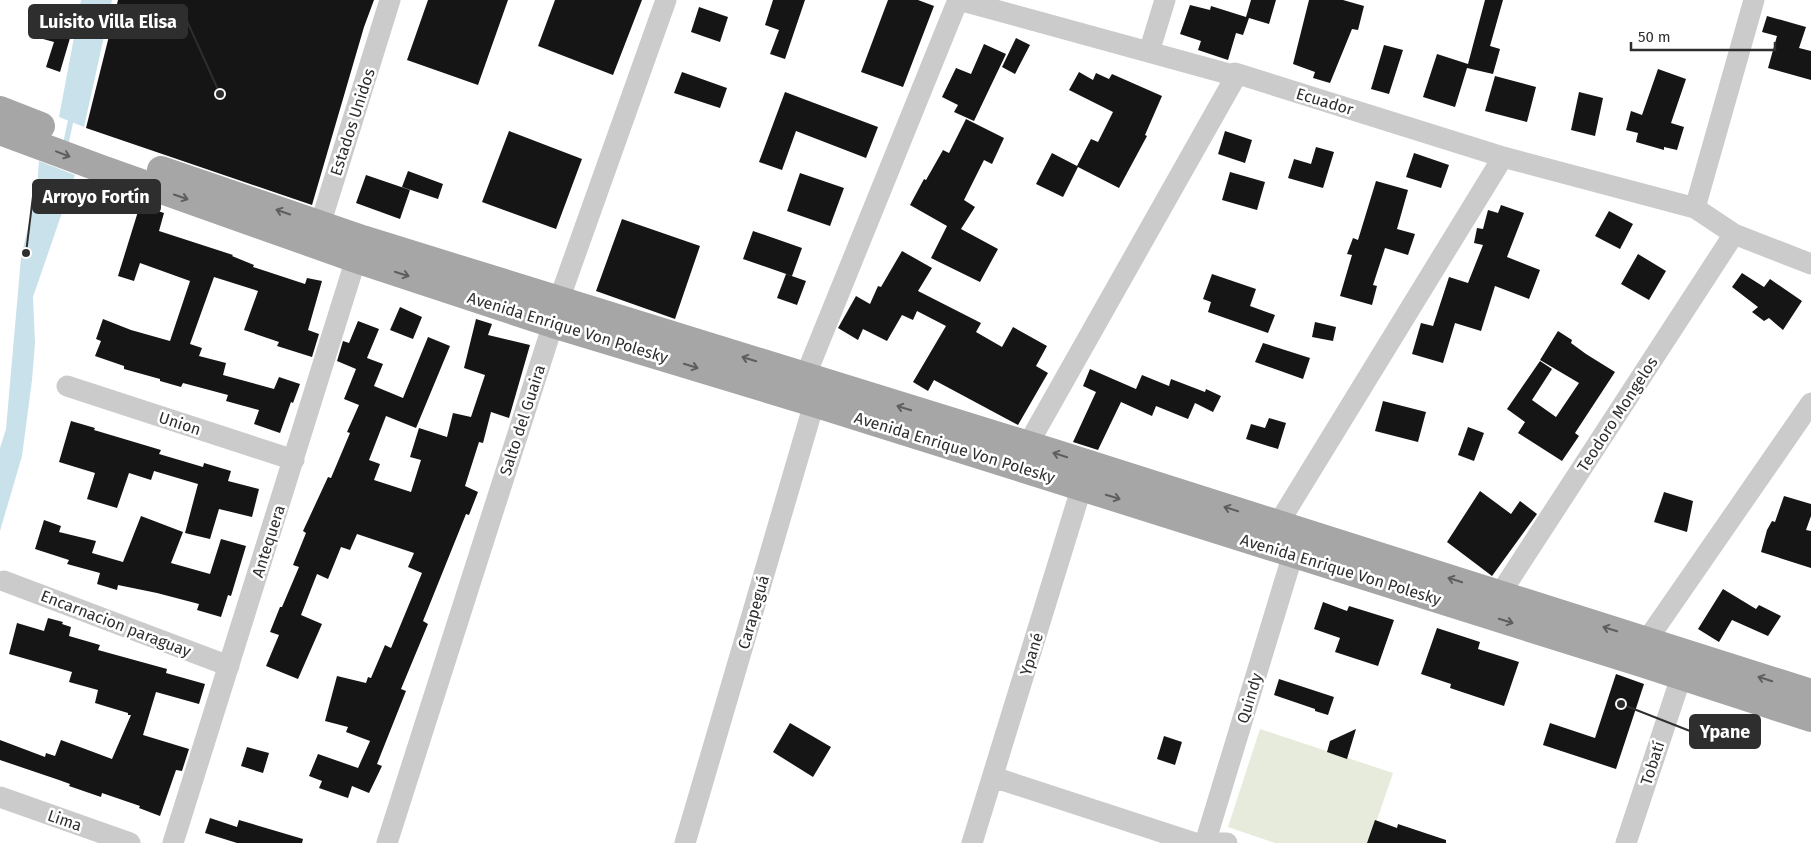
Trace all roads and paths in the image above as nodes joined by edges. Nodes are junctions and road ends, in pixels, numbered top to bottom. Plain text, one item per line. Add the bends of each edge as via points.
1 (390, 0) edge
2 (666, 0) edge
3 (959, 0) edge
4 (1165, 0) edge
5 (1754, 0) edge
6 (1149, 52) junction
7 (1236, 76) junction
8 (0, 110) edge
9 (19, 131) edge
10 (1503, 157) junction
11 (1695, 208) junction
12 (317, 234) junction
13 (1734, 234) junction
14 (359, 249) junction
15 (1811, 264) edge
16 (556, 312) junction
17 (67, 386) dead end
18 (813, 387) junction
19 (1811, 403) edge
20 (1027, 446) junction
21 (294, 460) junction
22 (1085, 476) junction
23 (1285, 539) junction
24 (4, 581) dead end
25 (1500, 594) junction
26 (1644, 651) junction
27 (1685, 665) junction
28 (229, 666) junction
29 (1811, 694) edge
30 (1811, 718) edge
31 (993, 777) junction
32 (0, 798) edge
33 (130, 843) edge
34 (173, 843) edge
35 (387, 843) edge
36 (685, 843) edge
37 (972, 843) edge
38 (1195, 843) edge
39 (1205, 843) edge
40 (1217, 843) edge
41 (1227, 843) edge
42 (1626, 843) edge

1 - 12 street, Estados Unidos
2 - 16 street, Salto del Guaira
3 - 6 street, Ecuador
3 - 18 street, Carapeguá
4 - 6 street
5 - 11 street
6 - 7 street, Ecuador
7 - 10 street, Ecuador via 1235,73
7 - 20 street
8 - 9 main road
9 - 12 main road, Avenida Enrique Von Polesky
10 - 11 street, Ecuador
10 - 23 street, Quindy
11 - 13 street, Ecuador
12 - 14 main road, Avenida Enrique Von Polesky
13 - 15 street, Ecuador
13 - 25 street, Teodoro Mongelos
14 - 16 main road, Avenida Enrique Von Polesky
14 - 21 street, Antequera
16 - 18 main road, Avenida Enrique Von Polesky
16 - 35 street, Salto del Guaira
17 - 21 street, Union
20 -> 18 main road, Avenida Enrique Von Polesky
18 - 22 main road, Avenida Enrique Von Polesky
18 - 36 street, Carapeguá
19 - 26 street
22 -> 20 main road, Avenida Enrique Von Polesky
21 - 28 street, Antequera
22 - 23 main road, Avenida Enrique Von Polesky
22 - 31 street, Ypané
25 -> 23 main road, Avenida Enrique Von Polesky
23 -> 26 main road, Avenida Enrique Von Polesky
23 - 39 street, Quindy
24 - 28 street, Encarnacion paraguay
26 -> 25 main road, Avenida Enrique Von Polesky
26 - 27 main road, Avenida Enrique Von Polesky
29 -> 27 main road, Avenida Enrique Von Polesky
27 - 30 main road, Avenida Enrique Von Polesky
27 - 42 street, Tobatí
28 - 34 street, Antequera
31 - 37 street, Ypané
31 - 38 street
32 - 33 street, Lima
40 - 41 street

